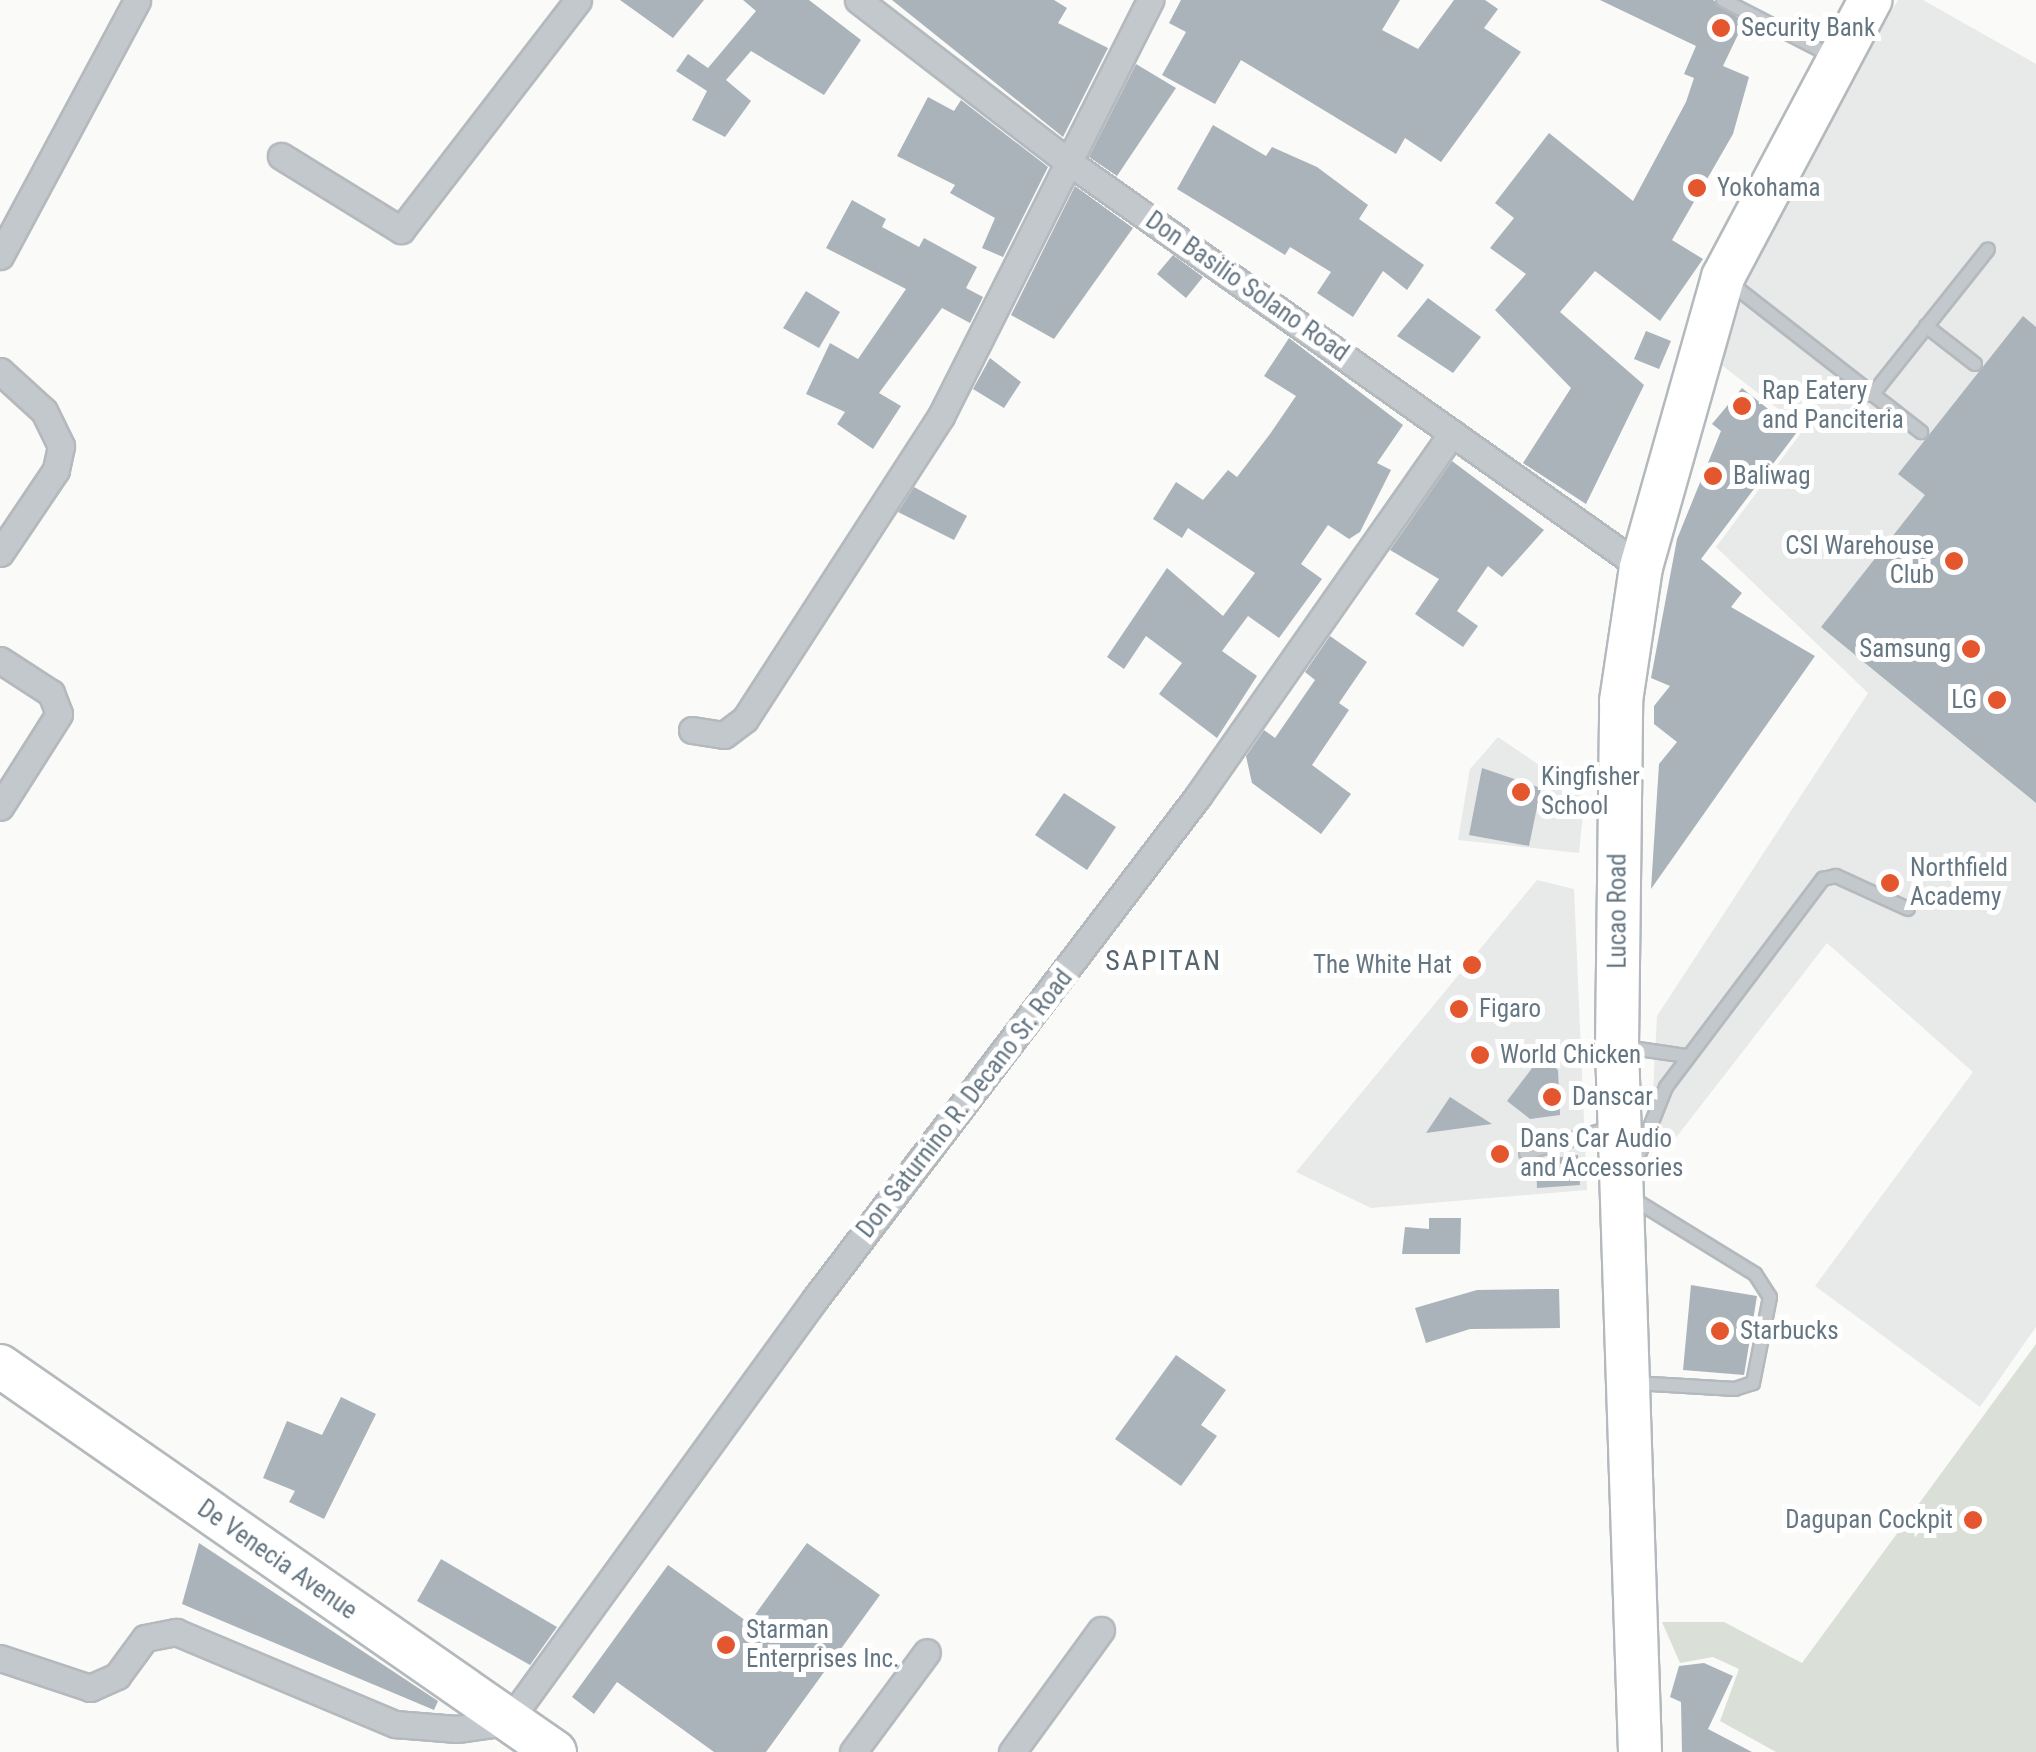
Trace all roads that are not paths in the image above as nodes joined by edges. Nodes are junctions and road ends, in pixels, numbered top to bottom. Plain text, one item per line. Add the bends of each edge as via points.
1 (138, 0) edge
2 (578, 0) edge
3 (858, 0) edge
4 (1150, 0) edge
5 (1723, 0) edge
6 (1870, 0) edge
7 (1836, 58) junction
8 (281, 156) dead end
9 (1066, 160) junction
10 (1988, 249) dead end
11 (0, 256) edge
12 (1723, 277) junction
13 (1926, 326) junction
14 (1975, 364) dead end
15 (0, 371) edge
16 (1872, 395) junction
17 (1921, 432) dead end
18 (1452, 433) junction
19 (0, 553) edge
20 (1640, 567) junction
21 (0, 660) edge
22 (692, 730) dead end
23 (0, 806) edge
24 (1908, 909) dead end
25 (1618, 1046) junction
26 (1688, 1056) junction
27 (1630, 1139) junction
28 (1526, 1153) dead end
29 (1622, 1192) junction
30 (0, 1366) edge
31 (1626, 1383) junction
32 (1101, 1630) dead end
33 (927, 1652) dead end
34 (0, 1658) edge
35 (508, 1722) junction
36 (556, 1752) edge
37 (853, 1752) edge
38 (1012, 1752) edge
39 (1640, 1752) edge

1 - 11 street
2 - 8 street via 400,230
3 - 9 street, Don Basilio Solano Road
4 - 9 street
5 - 7 lane
6 - 7 highway, Lucao Road
7 - 12 highway, Lucao Road
9 - 18 street, Don Basilio Solano Road
9 - 22 street via 941,416 781,668 734,730 710,736
10 - 13 lane
12 - 16 lane
12 - 20 highway, Lucao Road
13 - 14 lane
13 - 16 lane
15 - 19 street via 44,411 61,446 56,470
16 - 17 lane
18 - 20 street, Don Basilio Solano Road
18 - 35 street, Don Saturnino R. Decano Sr. Road via 1198,796 814,1300
20 - 25 highway, Lucao Road via 1621,700
21 - 23 street via 51,693 59,714
24 - 26 lane via 1836,876 1824,879
25 - 26 lane
25 - 27 highway, Lucao Road
26 - 27 lane
27 - 28 lane
27 - 29 highway, Lucao Road
29 - 31 highway, Lucao Road
29 - 31 lane via 1755,1274 1770,1297 1753,1383
30 - 35 highway, De Venecia Avenue
31 - 39 highway, Lucao Road
32 - 38 street
33 - 37 street
34 - 35 street via 90,1688 118,1676 145,1638 176,1632 395,1724 457,1729
35 - 36 highway, De Venecia Avenue

